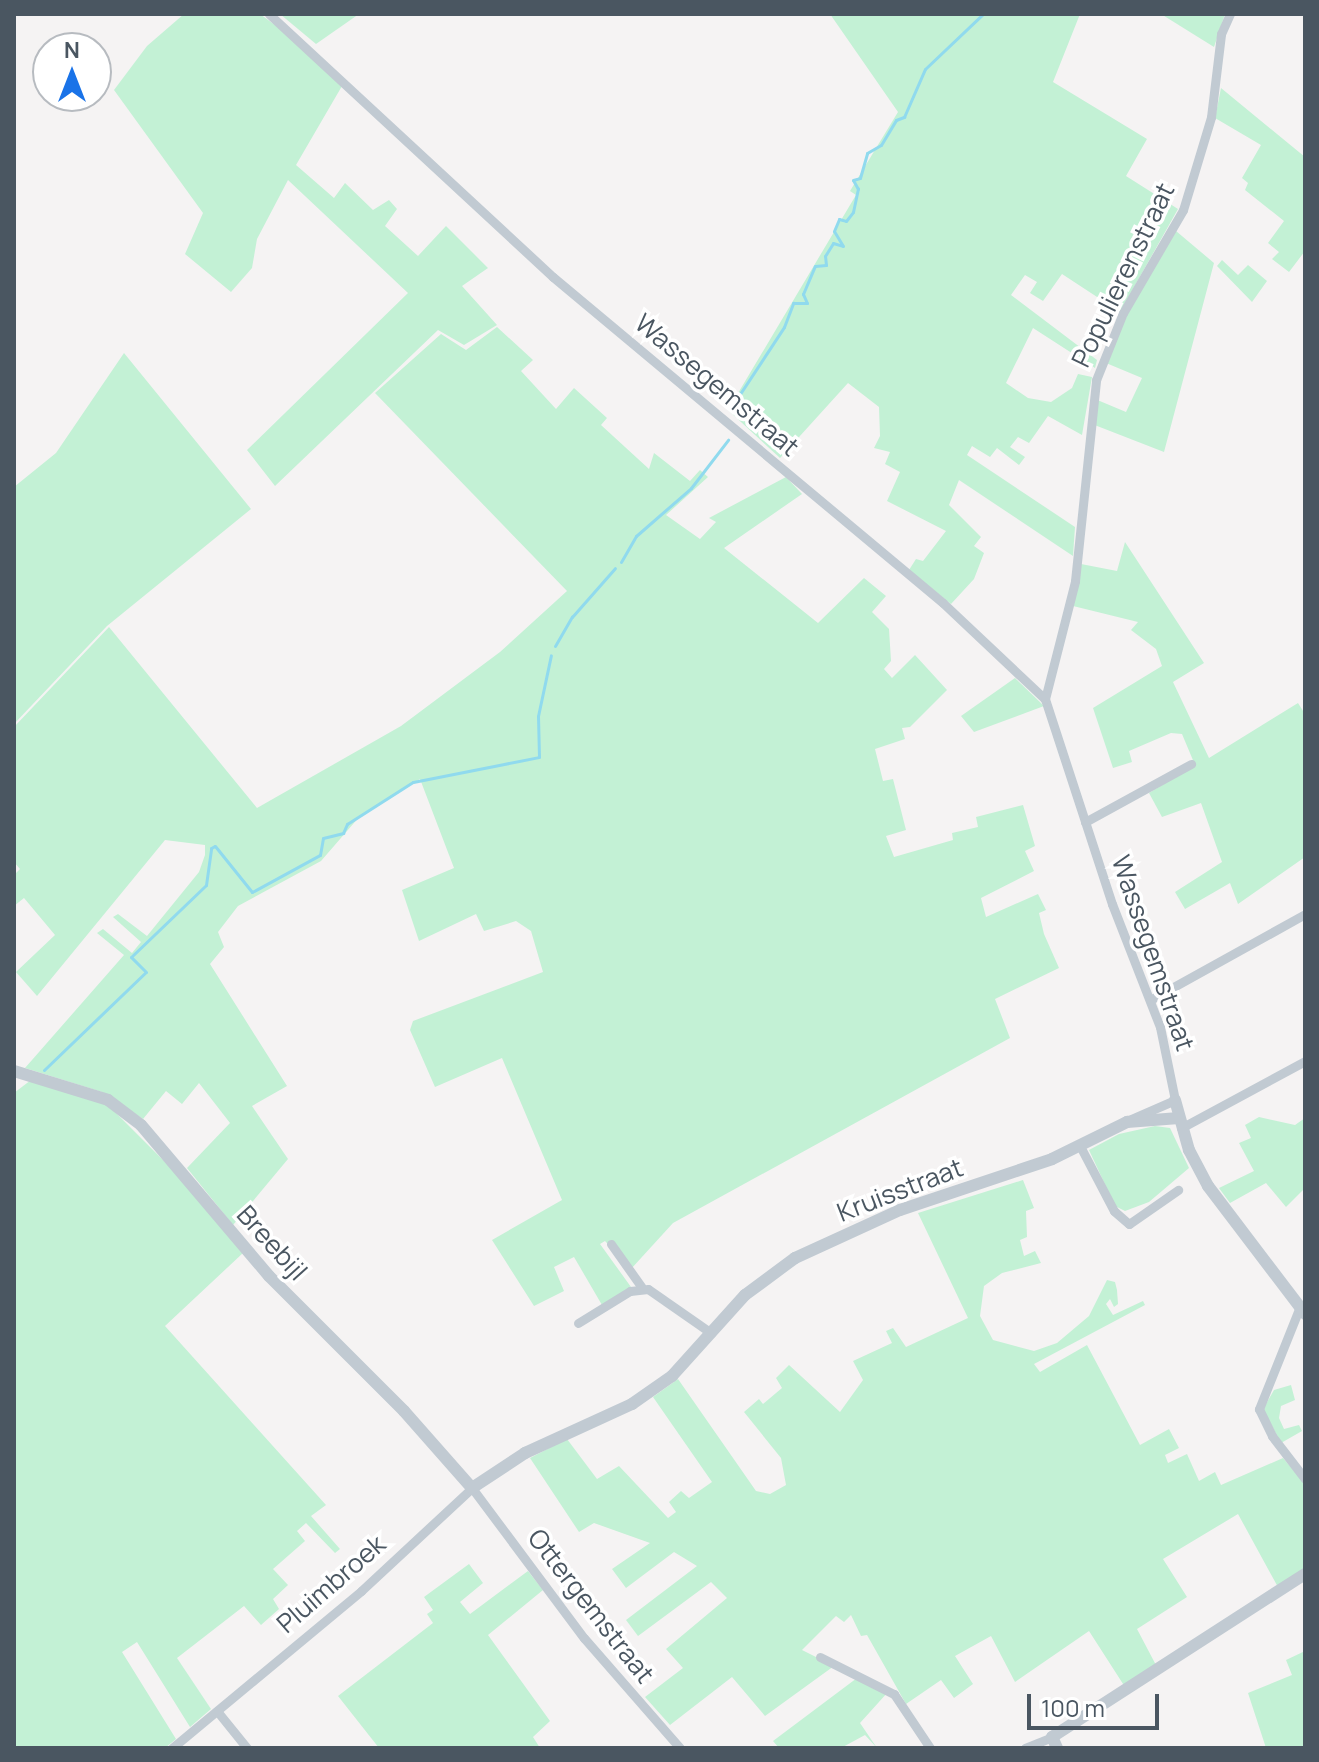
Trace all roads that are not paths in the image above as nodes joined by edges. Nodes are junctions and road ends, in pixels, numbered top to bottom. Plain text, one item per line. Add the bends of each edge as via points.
1 (269, 14) edge
2 (1230, 14) edge
3 (1045, 699) junction
4 (1191, 764) dead end
5 (1085, 822) junction
6 (1305, 914) edge
7 (1150, 1000) junction
8 (1305, 1061) edge
9 (14, 1071) edge
10 (1175, 1100) junction
11 (1127, 1122) junction
12 (1180, 1123) junction
13 (1080, 1146) junction
14 (1178, 1190) dead end
15 (611, 1244) dead end
16 (643, 1289) junction
17 (1302, 1312) edge
18 (578, 1323) dead end
19 (711, 1333) junction
20 (1305, 1479) edge
21 (472, 1488) junction
22 (1305, 1574) edge
23 (820, 1657) dead end
24 (217, 1711) junction
25 (1055, 1743) edge
26 (172, 1748) edge
27 (247, 1748) edge
28 (680, 1748) edge
29 (930, 1748) edge
30 (1025, 1748) edge

1 - 3 street, Wassegemstraat via 553,277 943,603
2 - 3 street, Populierenstraat via 1221,34 1211,117 1183,210 1123,313 1093,388 1075,581
3 - 5 street, Wassegemstraat
4 - 5 street
5 - 7 street, Wassegemstraat
6 - 7 street
7 - 10 street, Wassegemstraat
8 - 12 street
9 - 21 street, Breebijl via 95,1095 134,1119 269,1276 404,1411
10 - 11 street, Kruisstraat
10 - 12 street
11 - 12 street, Kruisstraat
11 - 13 street, Kruisstraat
12 - 17 street via 1208,1186
13 - 14 street via 1114,1211 1129,1224
13 - 19 street, Kruisstraat via 900,1210 795,1258 745,1295
15 - 16 street
16 - 18 street
16 - 19 street
17 - 20 street via 1259,1409
19 - 21 street, Kruisstraat via 672,1376 632,1404 525,1453
21 - 24 street, Pluimbroek via 361,1591
21 - 28 street, Ottergemstraat via 584,1638
22 - 25 street
23 - 29 street via 894,1694
24 - 26 street, Pluimbroek
24 - 27 street
25 - 30 street

